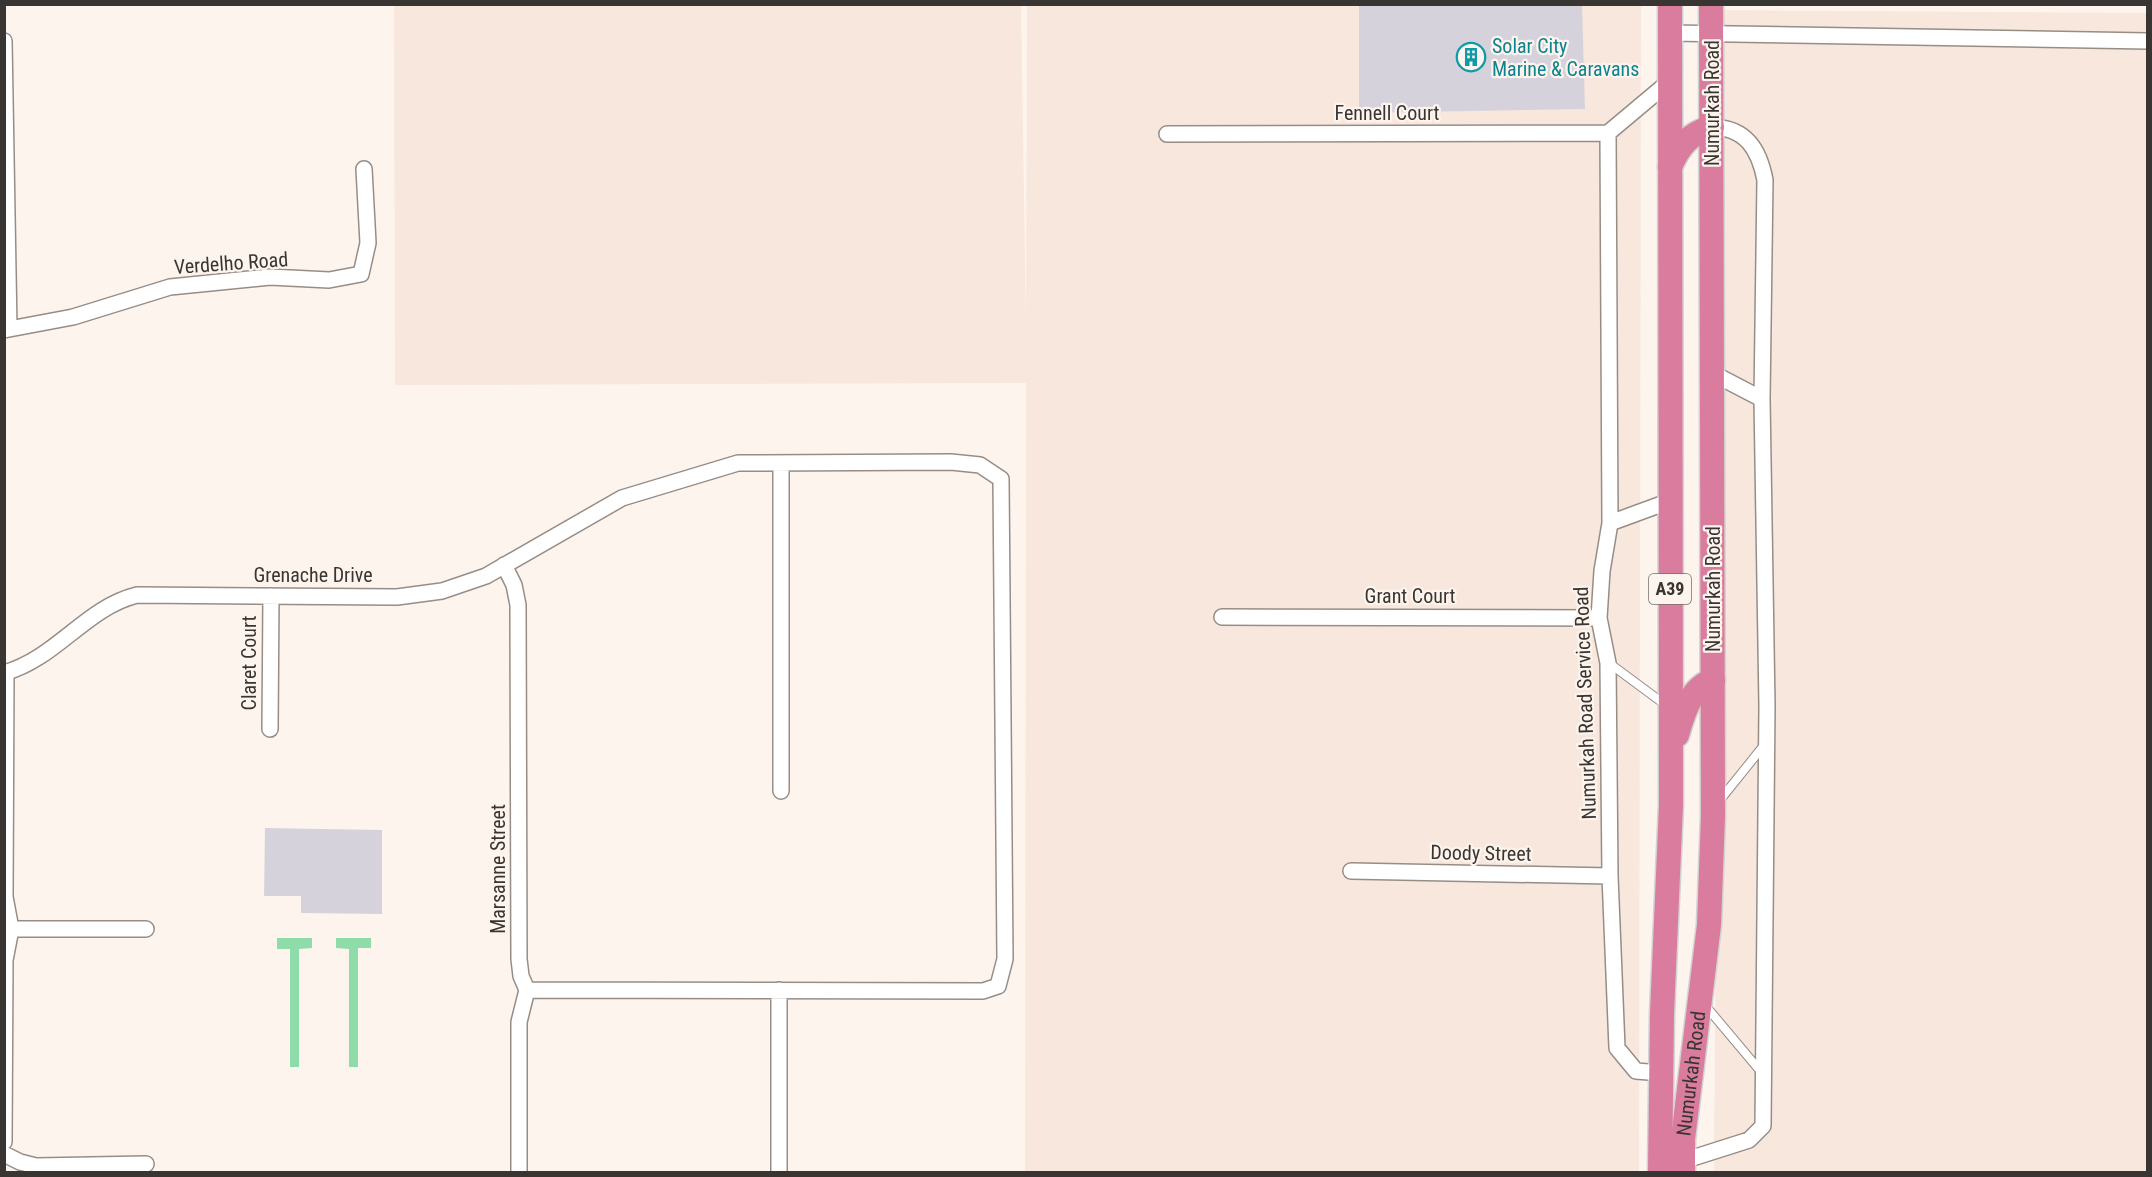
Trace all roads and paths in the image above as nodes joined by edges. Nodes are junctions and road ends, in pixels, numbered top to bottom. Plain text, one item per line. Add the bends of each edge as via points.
1 (1670, 4) edge
2 (1711, 4) edge
3 (1670, 33) junction
4 (1711, 34) junction
5 (4, 41) edge
6 (2148, 41) edge
7 (1670, 81) junction
8 (1712, 127) junction
9 (1608, 133) junction
10 (1167, 134) dead end
11 (1670, 167) junction
12 (364, 169) dead end
13 (7, 329) edge
14 (1712, 373) junction
15 (1762, 399) junction
16 (781, 463) junction
17 (1670, 501) junction
18 (1610, 523) junction
19 (504, 565) junction
20 (271, 596) junction
21 (1222, 617) dead end
22 (1599, 618) junction
23 (1608, 663) junction
24 (5, 673) edge
25 (1713, 680) junction
26 (1670, 708) junction
27 (270, 729) dead end
28 (1766, 743) junction
29 (1671, 758) junction
30 (781, 791) dead end
31 (1713, 816) junction
32 (1351, 871) dead end
33 (1610, 876) junction
34 (11, 929) junction
35 (146, 929) dead end
36 (527, 990) junction
37 (779, 990) junction
38 (1701, 1001) junction
39 (1661, 1072) junction
40 (1692, 1072) junction
41 (1764, 1074) junction
42 (4, 1142) edge
43 (4, 1155) edge
44 (146, 1164) dead end
45 (1683, 1167) edge
46 (519, 1173) edge
47 (779, 1173) edge
48 (1660, 1173) edge

1 - 3 highway, Numurkah Road / A39
2 - 4 highway, Numurkah Road / A39
3 - 4 street
3 - 7 highway, Numurkah Road / A39
4 - 6 street
4 - 8 highway, Numurkah Road / A39
5 - 13 street
7 - 9 street
7 - 11 highway, Numurkah Road / A39
8 - 11 highway via 1686,139
8 - 14 highway, Numurkah Road / A39
8 - 15 street via 1728,127 1740,134 1753,147 1765,180
9 - 10 street, Fennell Court
9 - 18 street, Numurkah Road Service Road
11 - 17 highway, Numurkah Road / A39
12 - 13 street, Verdelho Road via 368,243 361,274 329,280 270,277 170,287 73,317
14 - 15 street
14 - 25 highway, Numurkah Road / A39
15 - 28 street
16 - 19 street, Grenache Drive via 738,464 622,498
16 - 30 street
16 - 37 street, Grenache Drive via 951,462 980,465 1001,479 1005,959 998,986 983,991
17 - 18 street
17 - 26 highway, Numurkah Road / A39
18 - 22 street, Numurkah Road Service Road
19 - 20 street, Grenache Drive via 486,576 442,591 397,597
19 - 36 street, Marsanne Street via 518,605 519,959
20 - 24 street, Grenache Drive via 137,595 120,599 87,618 53,650
20 - 27 street, Claret Court
21 - 22 street, Grant Court
22 - 23 street, Numurkah Road Service Road
23 - 26 lane
23 - 33 street, Numurkah Road Service Road
24 - 34 street via 5,897
25 - 29 highway via 1706,682 1690,700
25 - 31 highway, Numurkah Road / A39
26 - 29 highway, Numurkah Road / A39
28 - 31 lane via 1726,791
28 - 41 street
29 - 39 highway, Numurkah Road / A39
31 - 38 highway, Numurkah Road / A39 via 1709,925
32 - 33 street, Doody Street
33 - 39 street, Numurkah Road Service Road via 1617,1048 1636,1071
34 - 35 street
34 - 42 street via 5,960
36 - 37 street
36 - 46 street, Marsanne Street via 519,1022
37 - 47 street
38 - 40 highway, Numurkah Road / A39
38 - 41 lane
39 - 40 highway
39 - 48 highway, Numurkah Road / A39
40 - 45 highway, Numurkah Road / A39
41 - 45 street via 1763,1126 1749,1140
43 - 44 street via 29,1165

